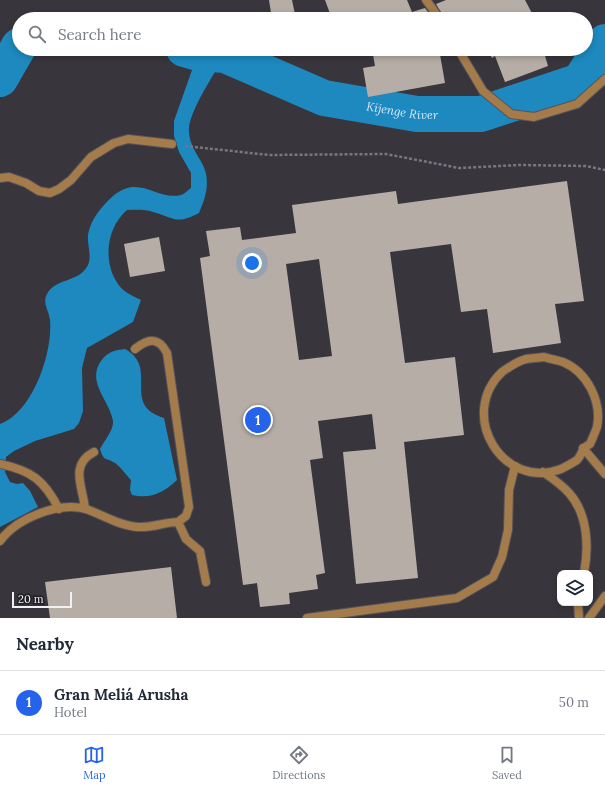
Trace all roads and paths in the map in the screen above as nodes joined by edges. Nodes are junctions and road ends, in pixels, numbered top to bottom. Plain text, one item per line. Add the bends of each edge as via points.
1 (426, 0) edge
2 (435, 12) edge
3 (462, 56) edge
4 (605, 79) edge
5 (172, 144) dead end
6 (194, 147) dead end
7 (605, 170) edge
8 (0, 178) edge
9 (135, 349) dead end
10 (583, 448) junction
11 (94, 452) dead end
12 (0, 464) edge
13 (515, 466) junction
14 (542, 472) junction
15 (605, 474) edge
16 (59, 509) junction
17 (85, 509) junction
18 (178, 522) junction
19 (0, 541) edge
20 (584, 570) edge
21 (206, 582) dead end
22 (605, 596) edge
23 (578, 606) edge
24 (307, 618) edge
25 (579, 618) edge
26 (589, 618) edge

1 - 2 street
3 - 4 street via 483,91 511,114 534,117 577,104
5 - 8 street via 128,139 114,143 91,157 71,180 50,193 39,191 9,177
6 - 7 path via 269,155 386,154 459,168 520,165 586,166
9 - 18 street via 148,340 154,340 158,341 167,353 189,508 186,516
10 - 13 street via 590,444 597,426 597,407 591,388 579,372 563,362 544,357 525,359 508,367 495,380 486,396 483,414 486,432 494,448
10 - 14 street via 578,459 560,469
10 - 15 street
11 - 17 street via 84,457 79,466
12 - 16 street via 32,474 43,483
13 - 14 street via 523,470
13 - 24 street via 509,490 508,530 502,557 493,577 457,598
14 - 20 street via 570,494 580,512 585,524 587,547
16 - 17 street
16 - 19 street via 30,517 8,530
17 - 18 street via 117,522 138,527
18 - 21 street via 186,539 200,551
22 - 26 street
23 - 25 street

